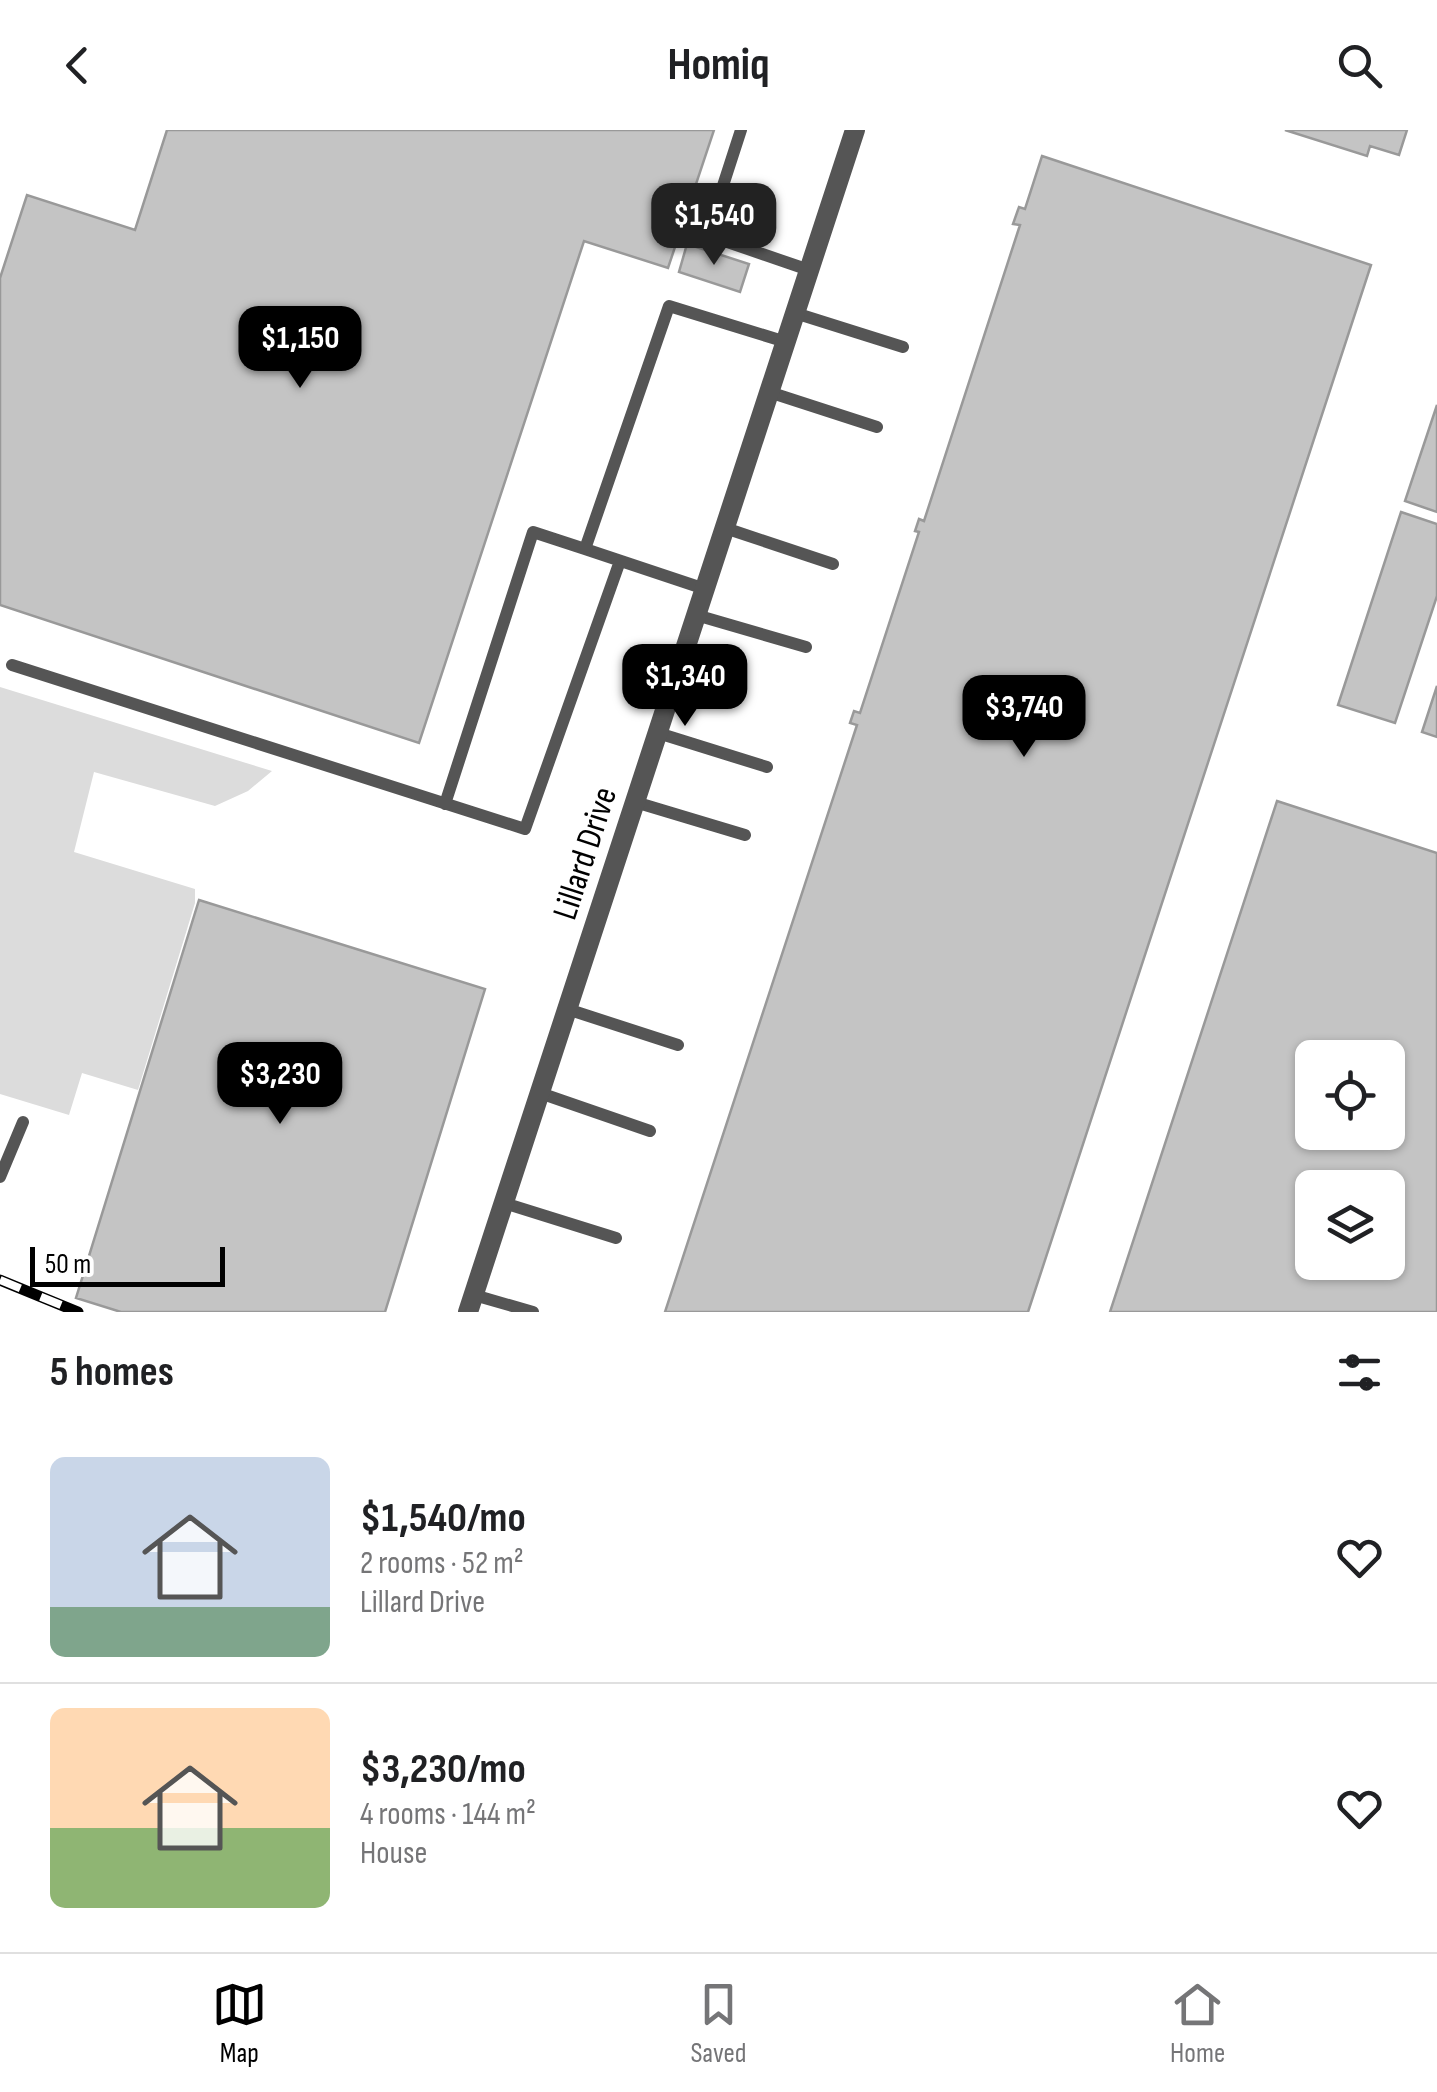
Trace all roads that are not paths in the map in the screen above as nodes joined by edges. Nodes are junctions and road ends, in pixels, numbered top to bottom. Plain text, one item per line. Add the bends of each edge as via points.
1 (741, 130) edge
2 (855, 130) edge
3 (809, 270) junction
4 (795, 313) junction
5 (786, 342) junction
6 (903, 347) dead end
7 (769, 392) junction
8 (877, 427) dead end
9 (725, 528) junction
10 (585, 549) junction
11 (620, 561) junction
12 (833, 564) dead end
13 (705, 589) junction
14 (696, 614) junction
15 (806, 648) dead end
16 (12, 665) dead end
17 (658, 733) junction
18 (767, 767) dead end
19 (635, 802) junction
20 (445, 804) junction
21 (746, 835) dead end
22 (567, 1010) junction
23 (678, 1046) dead end
24 (540, 1093) junction
25 (24, 1122) dead end
26 (650, 1131) dead end
27 (0, 1177) edge
28 (504, 1203) junction
29 (616, 1238) dead end
30 (471, 1304) edge
31 (533, 1312) edge

1 - 3 lane via 707,235
2 - 3 street, Lillard Drive
3 - 4 street, Lillard Drive
4 - 5 street, Lillard Drive
4 - 6 lane
5 - 7 street, Lillard Drive
5 - 10 lane via 669,306
7 - 8 lane
7 - 9 street, Lillard Drive
9 - 12 lane
9 - 13 street, Lillard Drive
10 - 11 lane
10 - 20 lane via 533,532
11 - 13 lane
11 - 20 lane via 525,829
13 - 14 street, Lillard Drive
14 - 15 lane
14 - 17 street, Lillard Drive
16 - 20 lane
17 - 18 lane
17 - 19 street, Lillard Drive
19 - 21 lane
19 - 22 street, Lillard Drive
22 - 23 lane
22 - 24 street, Lillard Drive
24 - 26 lane
24 - 28 street, Lillard Drive
25 - 27 lane
28 - 29 lane
28 - 30 street, Lillard Drive
30 - 31 lane

